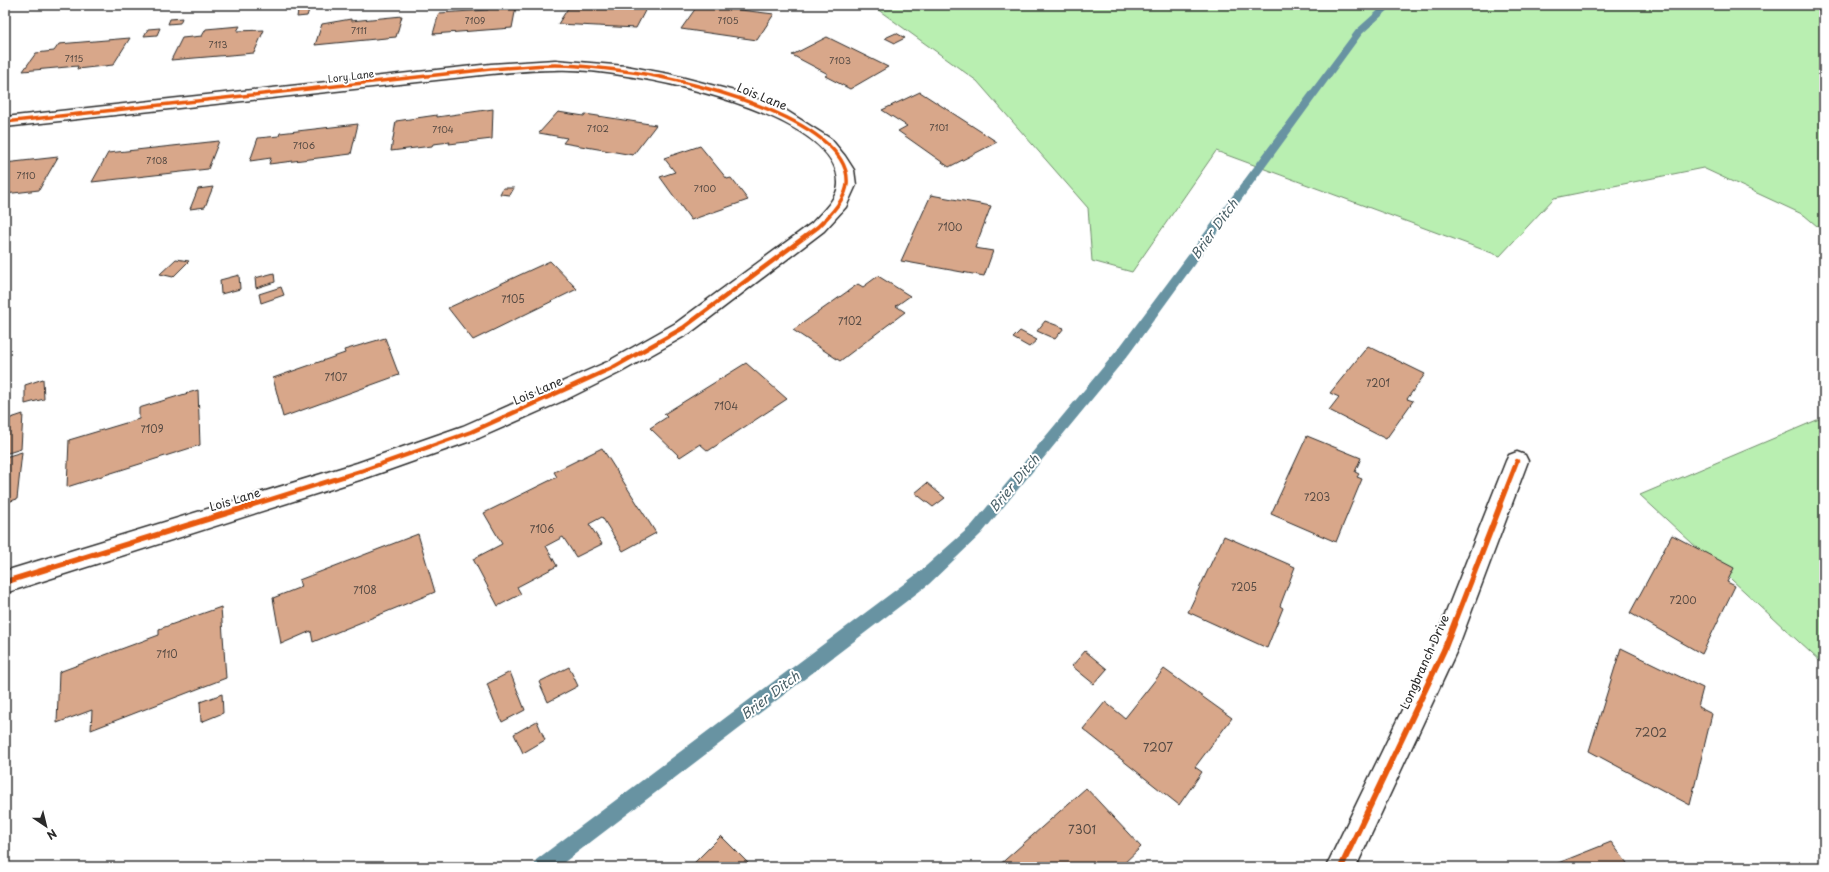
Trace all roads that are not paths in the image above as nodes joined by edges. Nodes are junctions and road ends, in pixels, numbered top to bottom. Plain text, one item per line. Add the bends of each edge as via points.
1 (698, 86) joint
2 (5, 122) edge
3 (1517, 461) dead end
4 (5, 582) edge
5 (1341, 867) edge

1 - 2 street, Lory Lane via 626,71 575,66 536,66
1 - 4 street, Lois Lane via 736,96 781,114 806,129 837,156 845,170 847,185 837,206 818,227 683,328 614,367 471,432 361,472
3 - 5 street, Longbranch Drive via 1444,650

